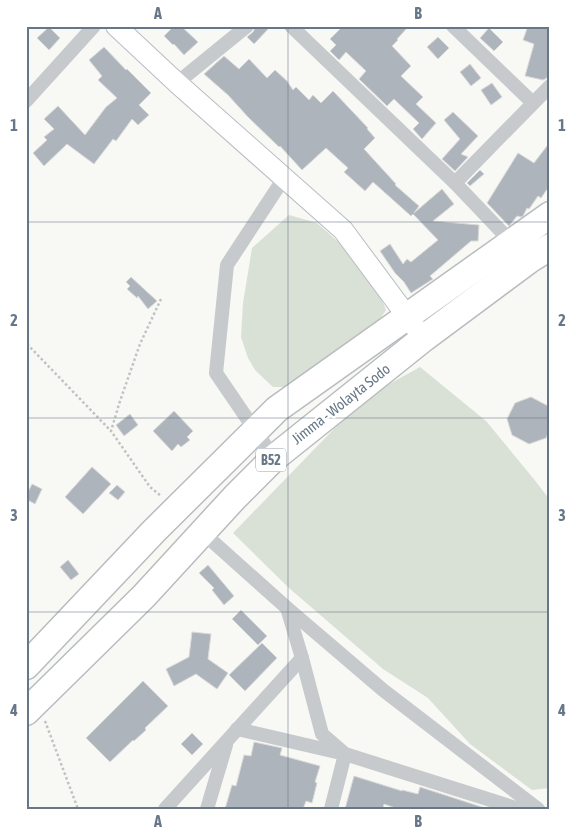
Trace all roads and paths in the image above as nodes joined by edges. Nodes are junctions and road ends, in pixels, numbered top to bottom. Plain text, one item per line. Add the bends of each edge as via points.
1 (94, 26) edge
2 (116, 26) edge
3 (248, 26) edge
4 (291, 26) edge
5 (453, 26) edge
6 (177, 83) junction
7 (550, 86) edge
8 (26, 101) edge
9 (533, 103) junction
10 (284, 178) junction
11 (455, 183) junction
12 (550, 215) edge
13 (530, 250) edge
14 (161, 300) dead end
15 (407, 316) junction
16 (424, 338) junction
17 (27, 344) edge
18 (111, 431) junction
19 (255, 431) junction
20 (274, 458) junction
21 (176, 509) junction
22 (202, 532) junction
23 (287, 608) junction
24 (302, 658) junction
25 (26, 666) edge
26 (32, 707) edge
27 (237, 729) junction
28 (227, 740) junction
29 (345, 754) junction
30 (78, 809) edge
31 (165, 809) edge
32 (207, 809) edge
33 (331, 809) edge
34 (519, 809) edge
35 (538, 809) edge

1 - 8 street
2 - 6 street
3 - 6 street
4 - 11 street
5 - 9 street
6 - 10 street
7 - 9 street
9 - 11 street
10 - 15 street via 343,230
10 - 19 street via 227,265 216,373
11 - 13 street
12 - 13 highway, Jimma - Wolayta Sodo / B52
13 - 15 highway, Jimma - Wolayta Sodo / B52
13 - 16 highway, Jimma - Wolayta Sodo / B52
14 - 18 path via 140,344
15 - 16 street
15 - 19 highway, Jimma - Wolayta Sodo / B52 via 277,409
16 - 20 highway, Jimma - Wolayta Sodo / B52
17 - 18 path
18 - 21 path via 150,487
19 - 20 street
19 - 21 highway, Jimma - Wolayta Sodo / B52
20 - 22 highway, Jimma - Wolayta Sodo / B52
21 - 25 highway, Jimma - Wolayta Sodo / B52
22 - 23 street
22 - 26 highway, Jimma - Wolayta Sodo / B52 via 144,596
23 - 24 street
23 - 35 street via 383,690
24 - 27 street
24 - 29 street via 322,734
26 - 30 path
27 - 28 street
27 - 29 street
28 - 31 street
28 - 32 street
29 - 33 street
29 - 34 street

